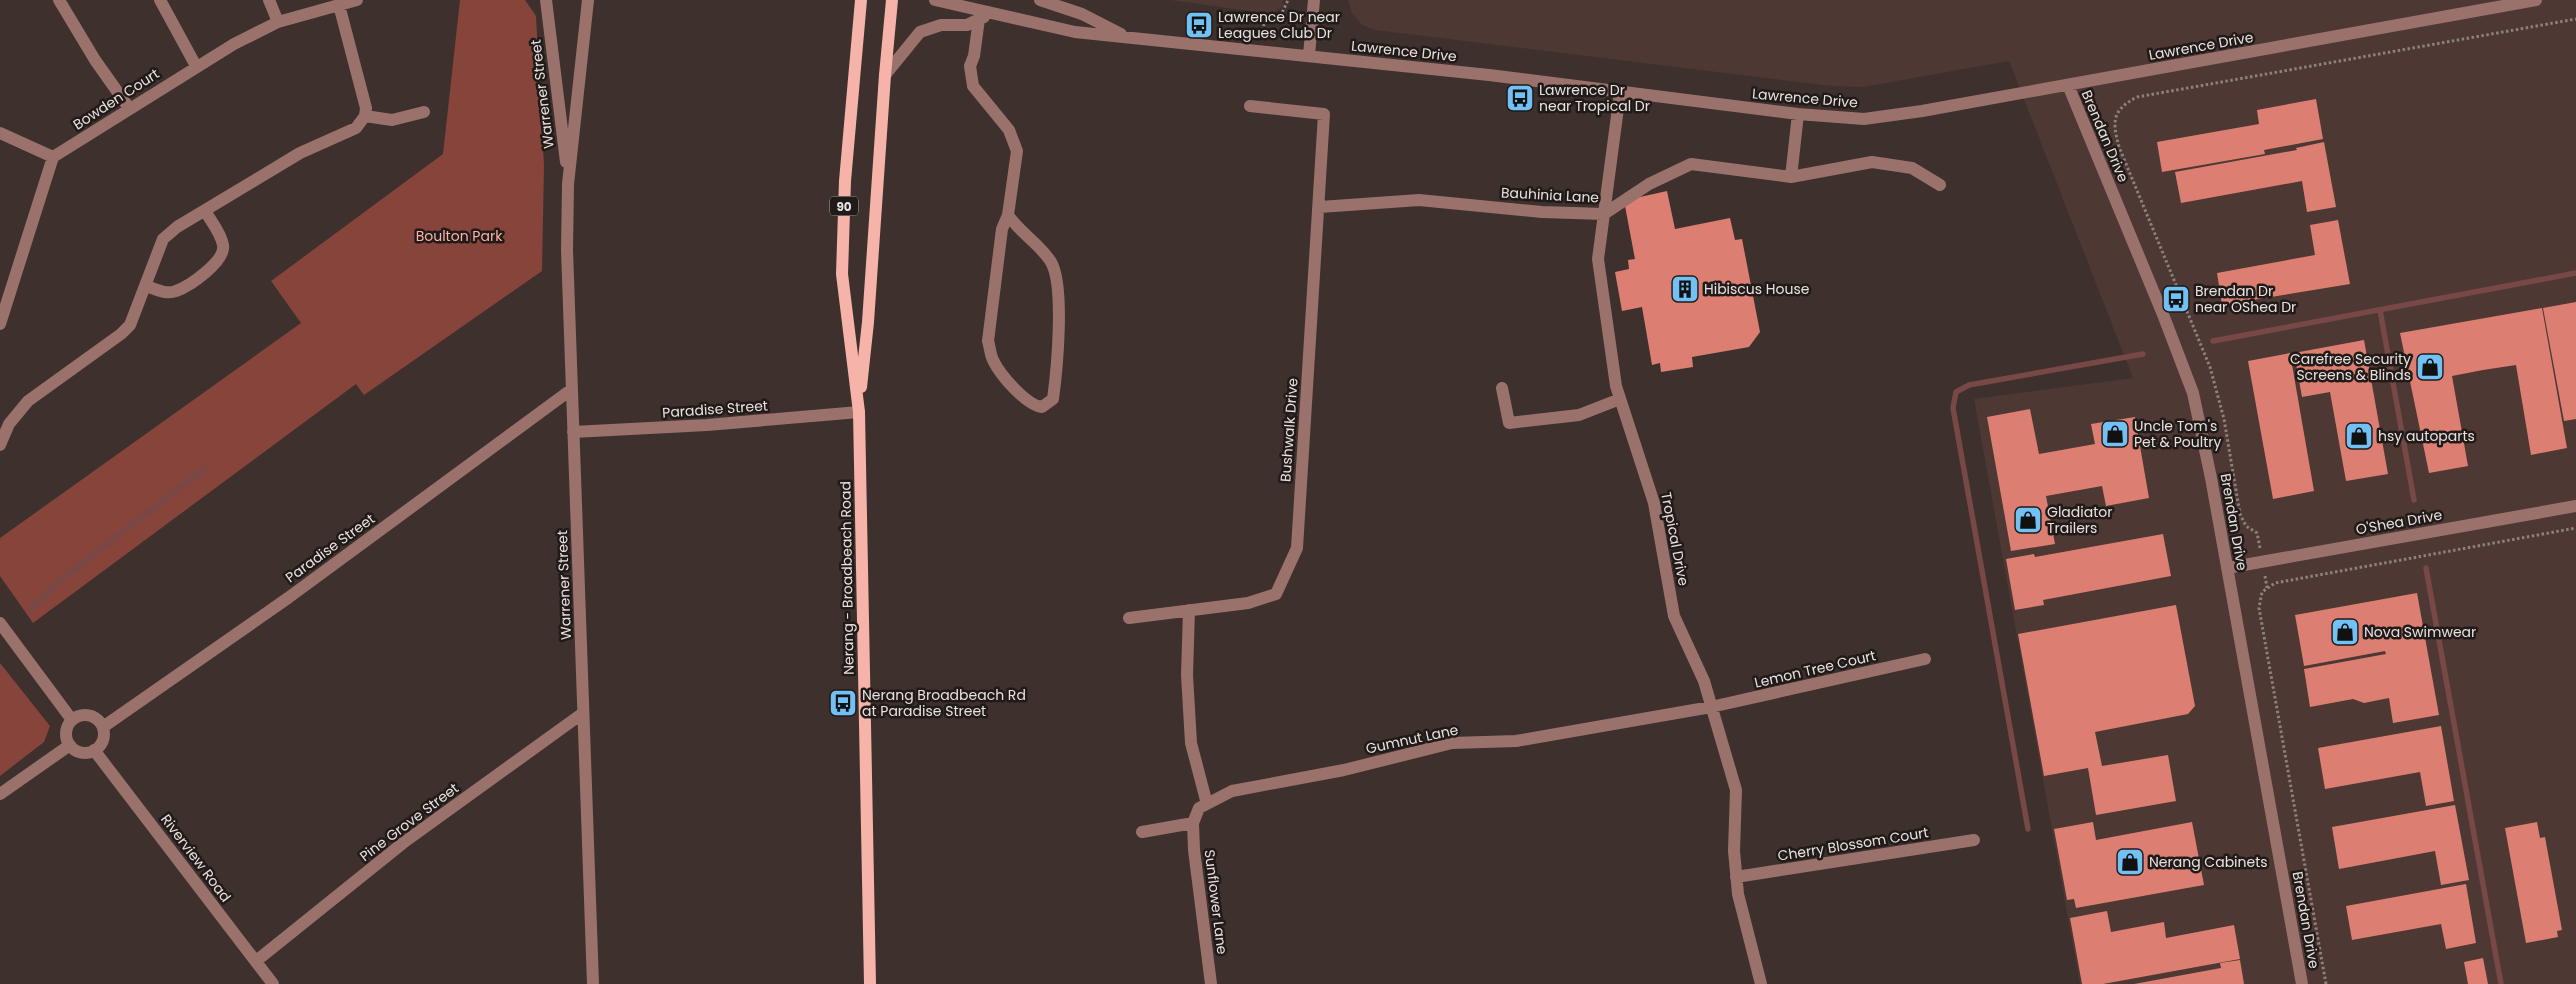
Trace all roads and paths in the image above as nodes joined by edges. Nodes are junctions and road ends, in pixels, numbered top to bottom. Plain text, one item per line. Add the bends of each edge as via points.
1 (59, 0) edge
2 (160, 0) edge
3 (269, 0) edge
4 (357, 0) edge
5 (546, 0) edge
6 (588, 0) edge
7 (861, 0) edge
8 (892, 0) edge
9 (935, 0) edge
10 (1040, 0) edge
11 (1288, 0) edge
12 (1314, 0) edge
13 (2536, 0) edge
14 (339, 5) junction
15 (995, 12) junction
16 (2576, 18) edge
17 (979, 19) junction
18 (278, 22) junction
19 (1126, 36) junction
20 (1261, 51) junction
21 (1309, 55) junction
22 (196, 66) junction
23 (885, 75) junction
24 (2068, 85) junction
25 (1620, 93) junction
26 (1250, 106) dead end
27 (129, 108) junction
28 (424, 112) dead end
29 (1798, 114) junction
30 (365, 116) junction
31 (0, 133) edge
32 (53, 157) junction
33 (1791, 177) junction
34 (568, 184) junction
35 (1940, 185) dead end
36 (1320, 207) junction
37 (205, 211) junction
38 (1604, 214) junction
39 (1008, 215) junction
40 (146, 286) junction
41 (0, 324) edge
42 (1502, 388) dead end
43 (572, 389) junction
44 (1620, 399) junction
45 (859, 412) junction
46 (574, 432) junction
47 (0, 445) edge
48 (2576, 506) edge
49 (2576, 528) edge
50 (2262, 561) junction
51 (2227, 568) junction
52 (2267, 588) junction
53 (1189, 610) junction
54 (1129, 618) dead end
55 (0, 623) edge
56 (1925, 659) dead end
57 (1712, 707) junction
58 (584, 713) junction
59 (72, 720) junction
60 (103, 726) junction
61 (70, 745) junction
62 (94, 750) junction
63 (0, 794) edge
64 (1207, 804) junction
65 (1192, 823) junction
66 (1142, 832) dead end
67 (1974, 840) dead end
68 (1736, 877) junction
69 (256, 961) junction
70 (273, 984) edge
71 (593, 984) edge
72 (870, 984) edge
73 (1211, 984) edge
74 (1762, 984) edge
75 (2302, 984) edge
76 (2326, 984) edge

1 - 27 street
2 - 22 street
3 - 18 street
4 - 14 street, Bowden Court
5 - 34 street, Warrener Street
6 - 34 street, Warrener Street
7 - 45 main road, Nerang - Broadbeach Road / 90 via 845,181 842,274
8 - 23 main road, Nerang - Broadbeach Road / 90
9 - 15 street, Lawrence Drive
10 - 19 street, Lawrence Drive via 1082,14
11 - 20 path via 1281,15 1264,23
12 - 21 street
13 - 24 street, Lawrence Drive
14 - 18 street, Bowden Court
14 - 30 street via 366,108
15 - 17 street
15 - 19 street, Lawrence Drive via 1075,32
16 - 50 path via 2137,97 2120,107 2114,122 2119,147 2210,367 2224,419 2240,514 2246,526 2257,533
17 - 23 street via 967,25 941,25 920,32
17 - 39 street via 970,66 973,86 1009,130 1017,151
18 - 22 street, Bowden Court
19 - 20 street, Lawrence Drive
20 - 21 street, Lawrence Drive
21 - 25 street, Lawrence Drive
22 - 27 street, Bowden Court
23 - 45 main road, Nerang - Broadbeach Road / 90
24 - 29 street, Lawrence Drive via 1887,117 1834,118
24 - 51 street, Brendan Drive via 2186,372 2200,423
25 - 29 street, Lawrence Drive
25 - 38 street, Tropical Drive
26 - 36 street, Bushwalk Drive via 1324,114
27 - 32 street, Bowden Court
28 - 30 street via 392,120
29 - 33 street
30 - 37 street via 356,128 300,153
31 - 32 street
32 - 41 street
33 - 35 street, Bauhinia Lane via 1872,162 1912,168
33 - 38 street, Bauhinia Lane via 1692,164 1649,184
34 - 43 street, Warrener Street
36 - 38 street, Bauhinia Lane via 1419,200 1542,212
36 - 53 street, Bushwalk Drive via 1297,548 1276,594 1248,603
37 - 40 street via 162,239
37 - 40 street via 220,235 224,246 222,257 175,292
38 - 44 street, Tropical Drive via 1598,259
39 - 39 street via 1018,229 1045,253 1053,265 1059,288 1053,399 1042,407 1026,402 997,367 988,341 1002,229
40 - 47 street via 130,325 28,401 9,424
42 - 44 street via 1509,423 1579,415
43 - 46 street, Warrener Street
43 - 60 street, Paradise Street via 288,598
44 - 57 street, Tropical Drive via 1654,503 1674,616
45 - 46 street, Paradise Street
45 - 72 main road, Nerang - Broadbeach Road / 90
46 - 58 street, Warrener Street
48 - 50 street, O'Shea Drive
49 - 52 path via 2275,583
50 - 51 street, O'Shea Drive
50 - 52 path
51 - 75 street, Brendan Drive
52 - 76 path via 2258,608
53 - 54 street, Bushwalk Drive
53 - 64 street via 1187,675 1191,743
55 - 59 street
56 - 57 street, Lemon Tree Court
57 - 64 street, Gumnut Lane via 1516,741 1452,743 1336,772 1232,791
57 - 68 street, Tropical Drive via 1736,790
58 - 69 street, Pine Grove Street via 403,843
58 - 71 street, Warrener Street
59 - 60 street via 89,715
59 - 61 street via 66,732
60 - 62 street via 104,738
61 - 62 street via 81,752
61 - 63 street
62 - 69 street, Riverview Road
64 - 65 street, Gumnut Lane via 1200,808
65 - 66 street
65 - 73 street, Sunflower Lane
67 - 68 street, Cherry Blossom Court
68 - 74 street, Tropical Drive
69 - 70 street, Riverview Road

